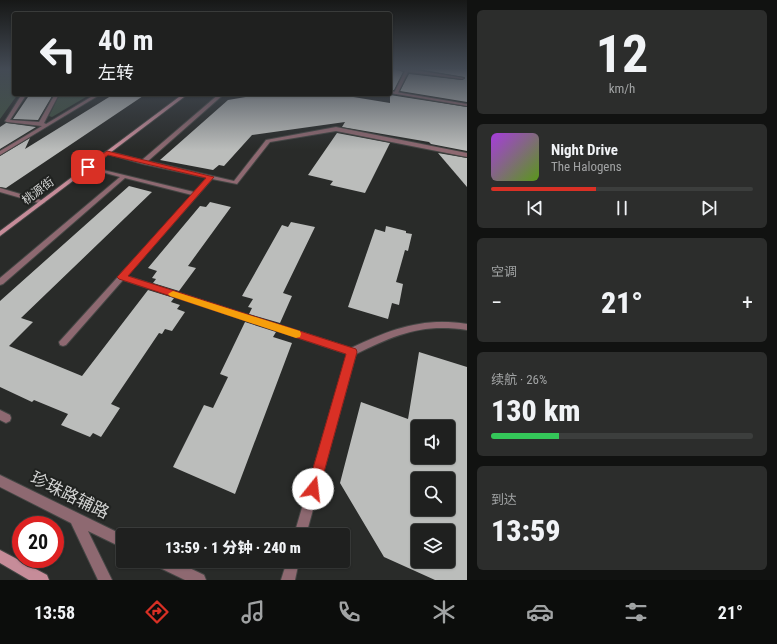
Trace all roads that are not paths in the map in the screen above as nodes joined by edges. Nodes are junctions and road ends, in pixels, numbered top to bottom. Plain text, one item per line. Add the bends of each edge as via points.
1 (23, 96) edge
2 (56, 96) edge
3 (95, 96) edge
4 (183, 96) edge
5 (220, 96) edge
6 (414, 96) edge
7 (467, 105) edge
8 (44, 124) junction
9 (0, 153) edge
10 (107, 153) junction
11 (467, 155) edge
12 (143, 162) junction
13 (88, 167) junction
14 (124, 176) junction
15 (211, 177) junction
16 (0, 190) edge
17 (196, 194) junction
18 (42, 202) junction
19 (0, 234) edge
20 (122, 277) junction
21 (0, 282) edge
22 (467, 327) edge
23 (64, 342) dead end
24 (352, 352) junction
25 (0, 481) edge
26 (75, 518) junction
27 (302, 528) edge
28 (116, 538) edge
29 (0, 556) edge
30 (175, 568) edge
31 (291, 568) edge
32 (42, 580) edge
33 (105, 580) edge
34 (199, 580) edge
35 (288, 580) edge

1 - 8 street via 7,121
2 - 8 street
3 - 8 street
4 - 10 main road, 桃源街
5 - 12 street
6 - 7 street
8 - 9 street
10 - 12 street
10 - 13 main road, 桃源街
11 - 15 street via 336,129 268,141 235,183
12 - 15 street
13 - 14 street
13 - 18 main road, 桃源街
14 - 17 street
14 - 21 street
15 - 17 street
16 - 18 street
17 - 20 street
18 - 19 main road, 桃源街
20 - 23 street
20 - 24 street
22 - 24 street via 453,324 398,332
24 - 27 street
25 - 26 street, 珍珠路辅路
26 - 28 street, 珍珠路辅路
26 - 33 street
29 - 32 main road
30 - 34 street
31 - 35 street

